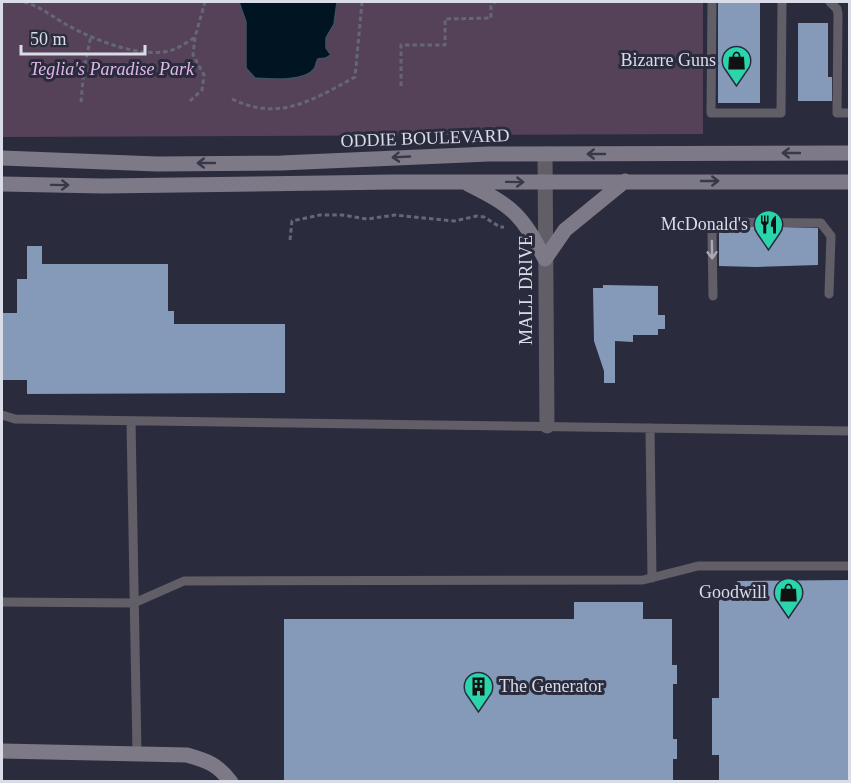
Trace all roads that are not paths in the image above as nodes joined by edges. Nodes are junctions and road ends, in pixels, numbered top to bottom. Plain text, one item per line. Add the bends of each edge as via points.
1 (712, 2) edge
2 (782, 2) edge
3 (830, 2) edge
4 (849, 113) edge
5 (849, 153) edge
6 (545, 154) junction
7 (2, 158) edge
8 (625, 181) junction
9 (463, 182) junction
10 (849, 182) edge
11 (546, 183) junction
12 (2, 184) edge
13 (545, 259) junction
14 (829, 294) dead end
15 (713, 296) dead end
16 (2, 415) edge
17 (131, 421) junction
18 (547, 426) junction
19 (650, 428) junction
20 (849, 430) edge
21 (849, 566) edge
22 (652, 578) junction
23 (2, 602) edge
24 (134, 603) junction
25 (2, 751) edge
26 (137, 753) junction
27 (231, 782) edge

1 - 2 lane via 711,113 781,113
3 - 4 lane via 838,14 837,113
5 -> 6 main road, ODDIE BOULEVARD
6 -> 7 main road, ODDIE BOULEVARD via 147,164
6 - 11 street, MALL DRIVE
8 -> 10 main road
8 - 11 main road
8 - 13 main road via 565,230
9 -> 11 main road
12 -> 9 main road
9 - 13 main road via 514,211 528,227
11 - 13 street, MALL DRIVE
13 - 18 street, MALL DRIVE
14 -> 15 lane via 831,236 821,223 723,222 712,232
16 - 17 lane via 15,419
17 - 18 lane
17 - 24 lane
18 - 19 lane
19 - 20 lane
19 - 22 lane
21 - 22 lane via 698,566
22 - 24 lane via 184,581
23 - 24 lane
24 - 26 lane
25 - 26 main road
26 - 27 main road via 187,755 206,760 220,767

